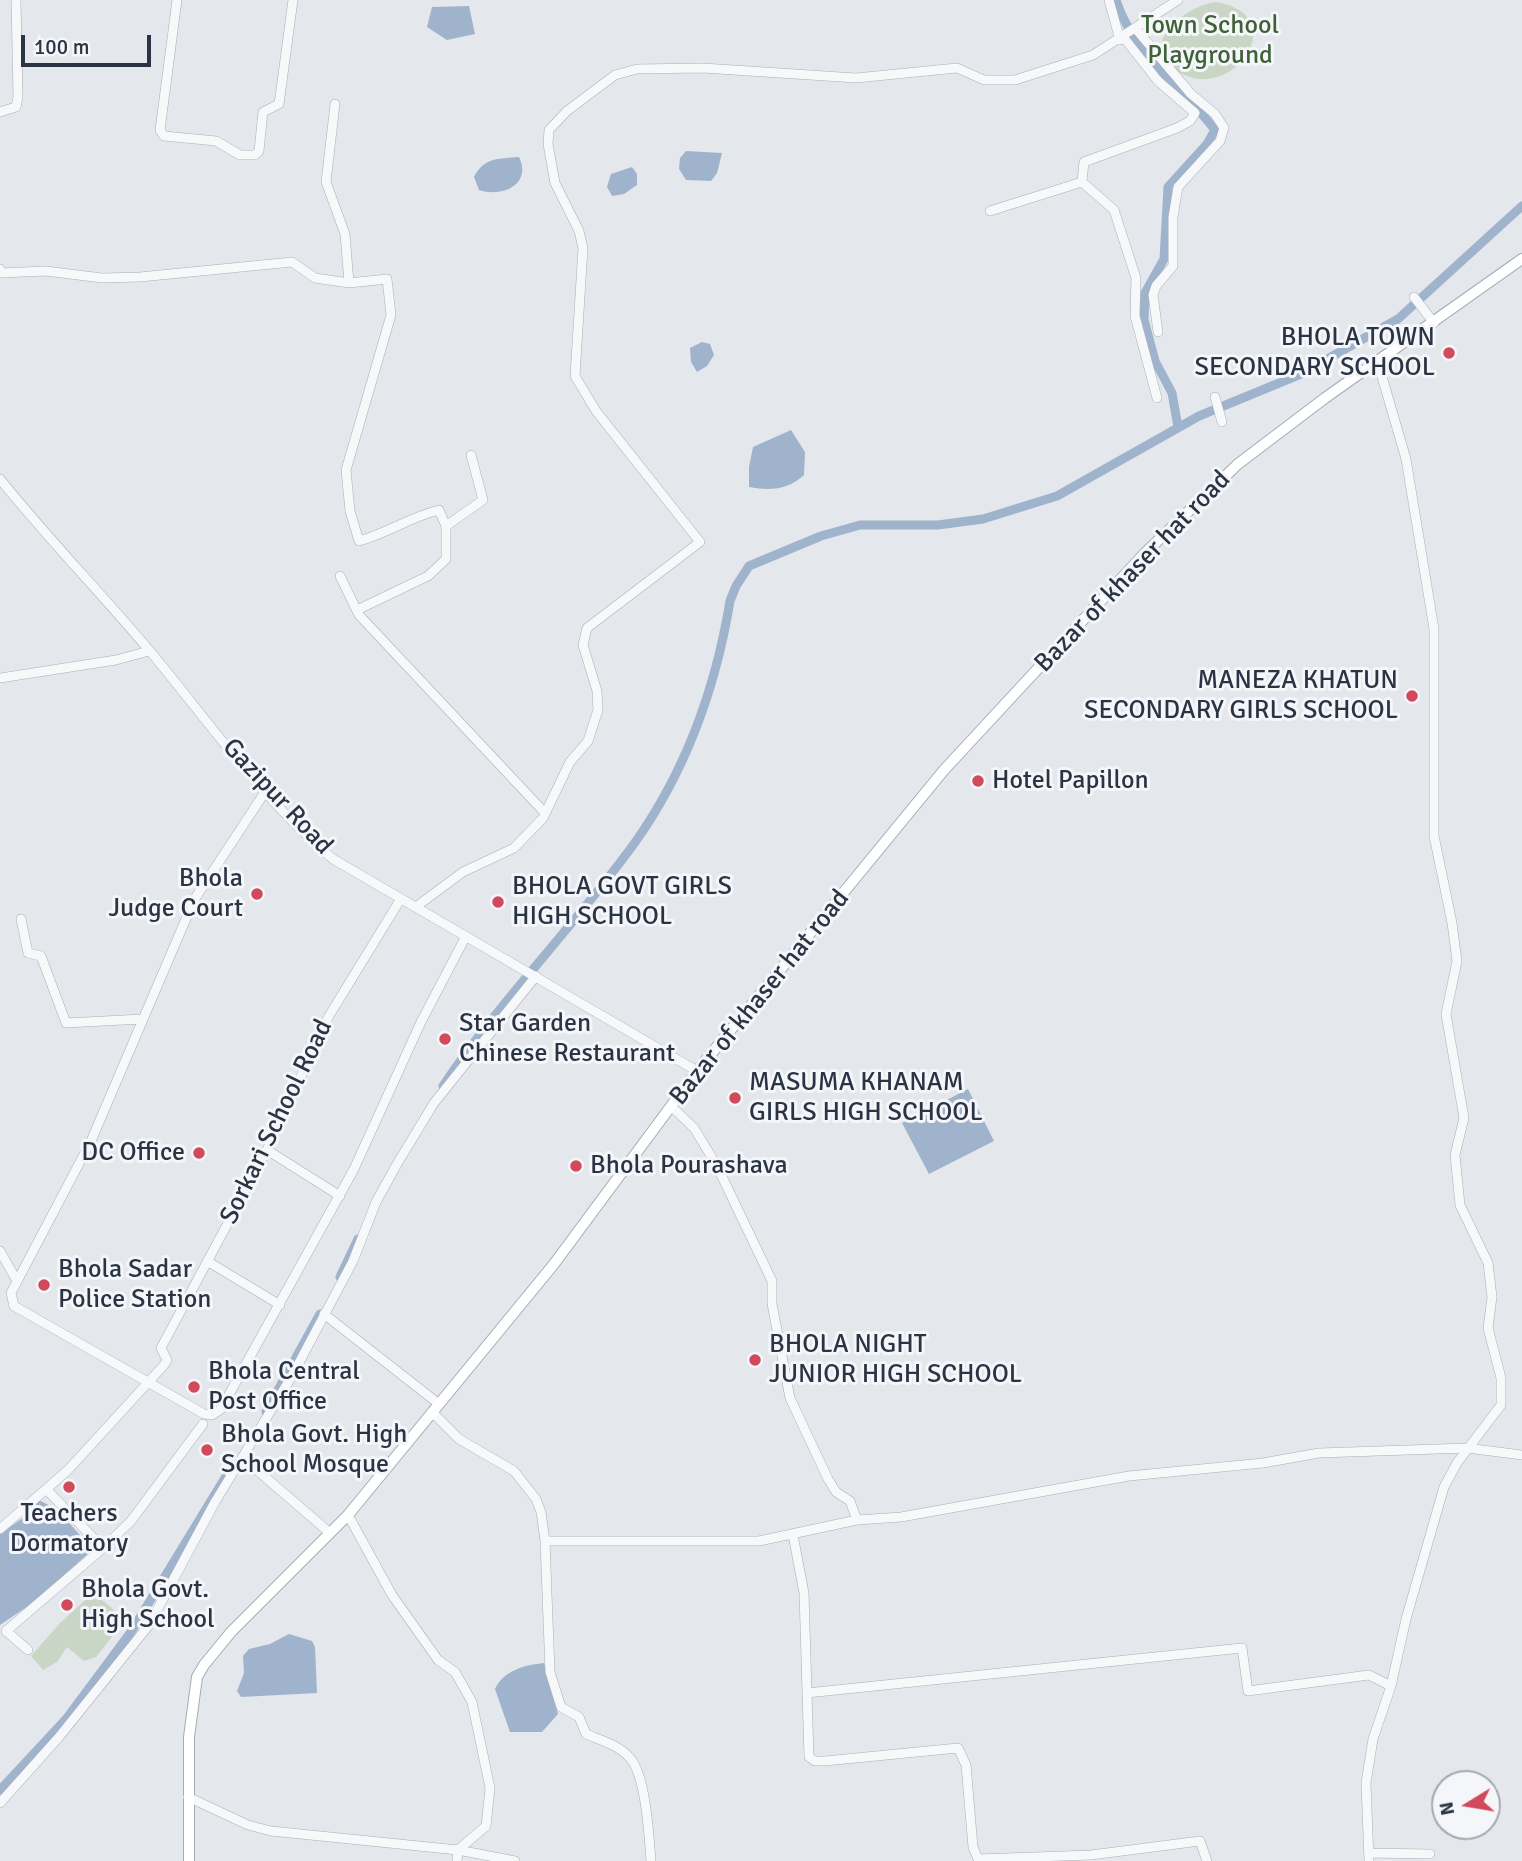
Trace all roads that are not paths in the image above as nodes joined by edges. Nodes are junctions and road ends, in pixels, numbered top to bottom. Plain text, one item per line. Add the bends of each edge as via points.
1 (16, 0) edge
2 (177, 0) edge
3 (293, 0) edge
4 (1109, 0) edge
5 (1178, 0) edge
6 (1138, 28) junction
7 (1123, 38) junction
8 (335, 104) dead end
9 (0, 112) edge
10 (1082, 182) junction
11 (990, 211) dead end
12 (1522, 259) edge
13 (0, 269) edge
14 (349, 283) junction
15 (1414, 297) dead end
16 (1431, 319) junction
17 (1158, 331) dead end
18 (1378, 363) junction
19 (1216, 397) dead end
20 (1157, 398) dead end
21 (1222, 422) dead end
22 (471, 455) dead end
23 (0, 479) edge
24 (446, 526) junction
25 (340, 576) dead end
26 (357, 610) junction
27 (149, 650) junction
28 (0, 678) edge
29 (265, 792) junction
30 (545, 813) junction
31 (400, 900) junction
32 (417, 906) junction
33 (21, 919) dead end
34 (465, 939) junction
35 (536, 976) junction
36 (142, 1019) junction
37 (697, 1071) junction
38 (672, 1107) junction
39 (267, 1150) junction
40 (340, 1196) junction
41 (0, 1251) edge
42 (208, 1261) junction
43 (17, 1282) junction
44 (280, 1305) junction
45 (324, 1314) junction
46 (149, 1381) junction
47 (436, 1408) junction
48 (204, 1424) dead end
49 (1468, 1448) junction
50 (1522, 1455) edge
51 (243, 1458) junction
52 (46, 1489) junction
53 (348, 1515) junction
54 (857, 1520) junction
55 (0, 1528) edge
56 (330, 1533) junction
57 (793, 1535) junction
58 (545, 1542) junction
59 (103, 1548) junction
60 (28, 1650) dead end
61 (1391, 1686) junction
62 (807, 1693) junction
63 (188, 1797) junction
64 (0, 1803) edge
65 (458, 1850) junction
66 (1430, 1854) dead end
67 (1369, 1857) edge
68 (189, 1861) edge
69 (457, 1861) edge
70 (515, 1861) edge
71 (651, 1861) edge
72 (1207, 1861) edge

1 - 9 street via 18,97 16,107
2 - 3 street via 160,130 164,136 216,141 240,155 255,155 263,112 279,104
4 - 7 street
5 - 6 street
6 - 7 street
6 - 17 street via 1224,128 1220,141 1178,187 1172,266 1153,295
7 - 10 street via 1158,81 1195,113 1177,128 1084,162
7 - 30 street via 1093,55 1016,80 984,80 957,68 856,78 703,68 638,69 615,75 566,111 550,130 555,183 583,248 575,376 596,411 700,542 587,628 583,645 598,710 588,741 570,762
8 - 14 street via 326,182 345,234
10 - 11 street
10 - 20 street via 1114,210 1136,278 1135,316
12 - 16 main road, Bazar of khaser hat road
13 - 14 street via 1,273 46,271 102,278 292,262 315,278
14 - 24 street via 387,279 391,315 346,470 359,541 439,510
15 - 16 street
16 - 18 main road, Bazar of khaser hat road
18 - 37 main road, Bazar of khaser hat road via 1238,464 1145,553 944,770
18 - 49 street via 1406,459 1434,629 1434,836 1457,961 1446,1014 1464,1118 1455,1155 1460,1205 1488,1263 1492,1297 1488,1328 1501,1378 1501,1405
19 - 21 street
22 - 24 street via 483,500
23 - 27 street, Gazipur Road
24 - 26 street via 446,559 428,576
25 - 26 street
26 - 30 street
27 - 28 street via 116,660
27 - 29 street, Gazipur Road
29 - 31 street, Gazipur Road via 333,859
29 - 36 street via 194,900
30 - 32 street via 514,848 463,872
31 - 32 street, Gazipur Road
31 - 39 street, Sorkari School Road via 329,1016
32 - 34 street, Gazipur Road
33 - 36 street via 28,953 41,956 66,1023
34 - 35 street, Gazipur Road
34 - 40 street
35 - 37 street, Gazipur Road
35 - 45 street via 434,1103 376,1202 353,1261
36 - 43 street via 91,1141
37 - 38 main road, Bazar of khaser hat road
38 - 47 main road, Bazar of khaser hat road via 554,1264
38 - 54 street via 694,1128 717,1166 772,1281 790,1398 828,1479 850,1502
39 - 40 street
39 - 42 street, Sorkari School Road
40 - 44 street
41 - 43 street
42 - 44 street
42 - 46 street, Sorkari School Road via 161,1348 167,1360
43 - 46 street via 11,1293 14,1306
44 - 46 street via 220,1409 212,1415
45 - 47 street
45 - 51 street
46 - 52 street, Sorkari School Road
47 - 53 main road, Bazar of khaser hat road
47 - 58 street via 459,1439 525,1482 541,1512
48 - 59 street via 131,1521
49 - 50 street
49 - 54 street via 1295,1456 1129,1476 913,1515
49 - 61 street via 1444,1487 1431,1527
51 - 56 street
51 - 64 street via 149,1625
52 - 55 street, Sorkari School Road
52 - 59 street
53 - 56 main road, Bazar of khaser hat road
53 - 65 street via 392,1595 438,1660 455,1672 472,1702 490,1788 486,1826
54 - 57 street
56 - 63 main road, Bazar of khaser hat road via 231,1632 197,1677
57 - 58 street via 743,1542
57 - 62 street via 804,1592
58 - 71 street via 550,1672 561,1707 579,1717 586,1734 632,1759
59 - 60 street via 6,1631
61 - 62 street via 1369,1675 1248,1690 1242,1648
61 - 67 street via 1366,1783
62 - 72 street via 808,1757 815,1761 958,1748 966,1765 978,1859 1091,1855 1200,1841
63 - 65 street via 271,1831
63 - 68 main road, Bazar of khaser hat road
65 - 69 street
65 - 70 street
66 - 67 street

